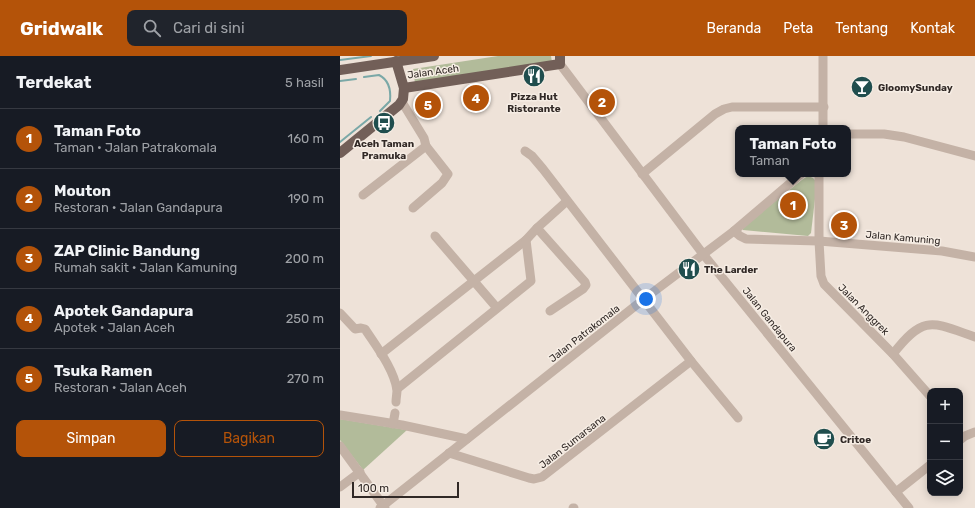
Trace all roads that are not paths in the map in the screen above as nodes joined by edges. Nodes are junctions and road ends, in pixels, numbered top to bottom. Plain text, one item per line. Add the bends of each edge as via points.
1 (434, 56) edge
2 (824, 56) edge
3 (395, 59) edge
4 (560, 60) edge
5 (340, 70) edge
6 (404, 88) junction
7 (402, 102) junction
8 (824, 107) junction
9 (823, 125) edge
10 (851, 134) edge
11 (426, 146) junction
12 (525, 151) dead end
13 (340, 153) edge
14 (975, 156) edge
15 (642, 174) junction
16 (798, 177) edge
17 (819, 177) edge
18 (363, 196) dead end
19 (567, 201) junction
20 (412, 208) dead end
21 (537, 228) junction
22 (734, 231) junction
23 (435, 236) dead end
24 (526, 240) junction
25 (819, 241) junction
26 (703, 254) junction
27 (975, 257) edge
28 (473, 281) junction
29 (644, 299) junction
30 (496, 308) junction
31 (550, 311) dead end
32 (340, 313) edge
33 (975, 337) edge
34 (381, 354) junction
35 (893, 354) junction
36 (691, 361) junction
37 (396, 389) junction
38 (927, 393) edge
39 (396, 402) dead end
40 (395, 413) dead end
41 (340, 415) edge
42 (738, 418) dead end
43 (393, 424) junction
44 (975, 432) edge
45 (963, 436) edge
46 (467, 439) junction
47 (340, 446) edge
48 (449, 453) junction
49 (927, 467) edge
50 (360, 472) junction
51 (340, 487) edge
52 (896, 492) junction
53 (383, 507) edge
54 (909, 508) edge

1 - 3 main road
2 - 8 street
3 - 5 main road
3 - 6 main road
4 - 6 main road, Jalan Aceh
4 - 15 street, Jalan Gandapura
6 - 7 main road, Jalan Aceh
7 - 11 street via 424,138
7 - 13 main road
8 - 9 street
8 - 15 street via 724,109
10 - 14 street via 904,137
11 - 18 street
11 - 20 street via 448,174
12 - 19 street via 543,169
15 - 26 street, Jalan Gandapura
16 - 22 street, Jalan Patrakomala
17 - 25 street, Jalan Anggrek
19 - 21 street
19 - 29 street
21 - 24 street
21 - 31 street via 586,285
22 - 25 street, Jalan Kamuning via 746,239
22 - 26 street, Jalan Patrakomala
23 - 28 street
24 - 28 street
24 - 30 street via 531,281
25 - 27 street, Jalan Kamuning via 942,251
25 - 35 street, Jalan Anggrek via 821,276 824,284
26 - 29 street, Jalan Patrakomala
26 - 52 street, Jalan Gandapura
28 - 30 street
28 - 34 street
29 - 36 street
29 - 46 street, Jalan Patrakomala
30 - 37 street
32 - 34 street via 355,329 365,329
33 - 35 street via 934,324 927,325 908,336
34 - 37 street via 391,372
35 - 38 street, Jalan Anggrek
36 - 42 street
36 - 48 street, Jalan Sumarsana via 538,479
37 - 39 street
40 - 43 street
41 - 43 street
43 - 46 street
44 - 45 street
46 - 48 street, Jalan Patrakomala
47 - 50 street
48 - 53 street, Jalan Patrakomala
49 - 52 street
50 - 51 street
50 - 53 street
52 - 54 street, Jalan Gandapura

